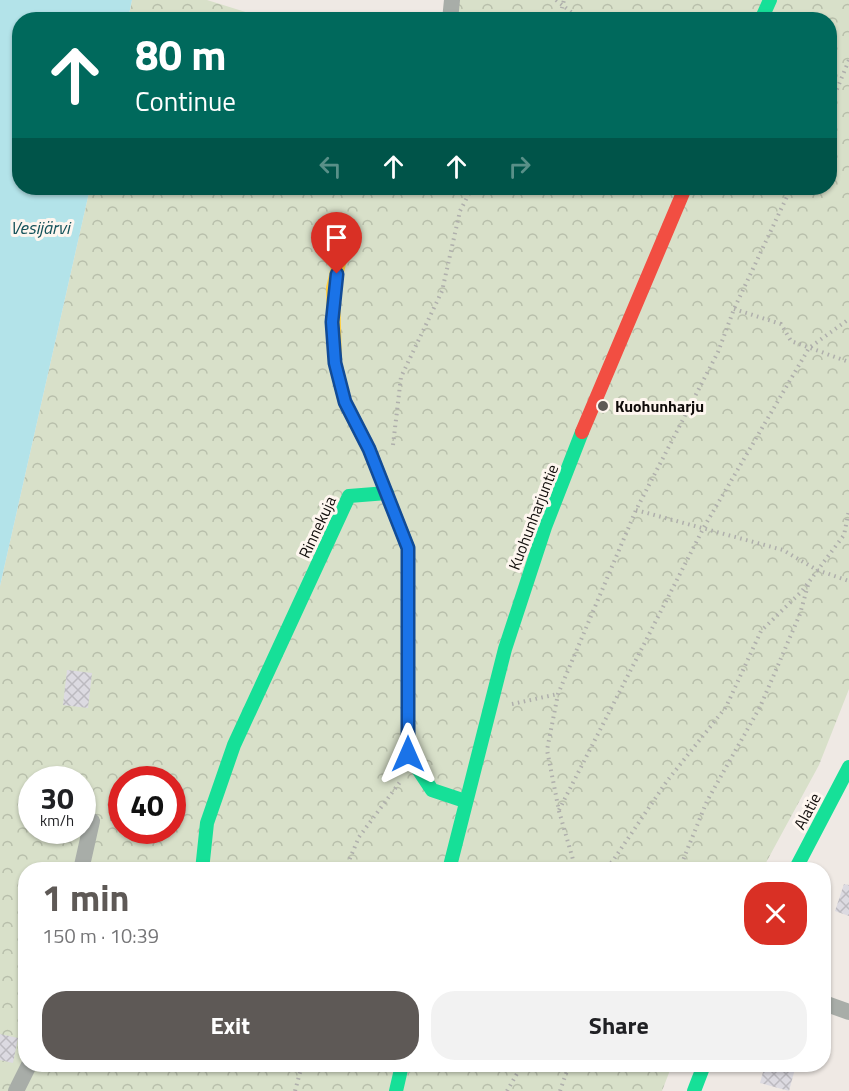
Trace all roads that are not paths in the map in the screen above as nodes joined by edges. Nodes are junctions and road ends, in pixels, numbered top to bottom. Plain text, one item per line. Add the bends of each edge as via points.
1 (682, 195) edge
2 (340, 259) dead end
3 (387, 493) junction
4 (849, 767) edge
5 (465, 801) junction
6 (87, 844) edge
7 (83, 862) edge
8 (203, 862) edge
9 (451, 862) edge
10 (799, 862) edge
11 (831, 1006) edge
12 (849, 1012) edge
13 (26, 1072) edge
14 (400, 1072) edge
15 (701, 1072) edge
16 (16, 1091) edge
17 (396, 1091) edge
18 (694, 1091) edge

1 - 5 street, Kuohunharjuntie via 550,514 507,640
2 - 3 street via 333,288 335,363 345,402
3 - 5 street via 408,548 408,754 432,790
3 - 8 street, Rinnekuja via 349,496 234,745 207,823
4 - 10 street, Alatie
5 - 9 street, Kuohunharjuntie
6 - 7 street
11 - 12 street
13 - 16 street
14 - 17 street
15 - 18 street

